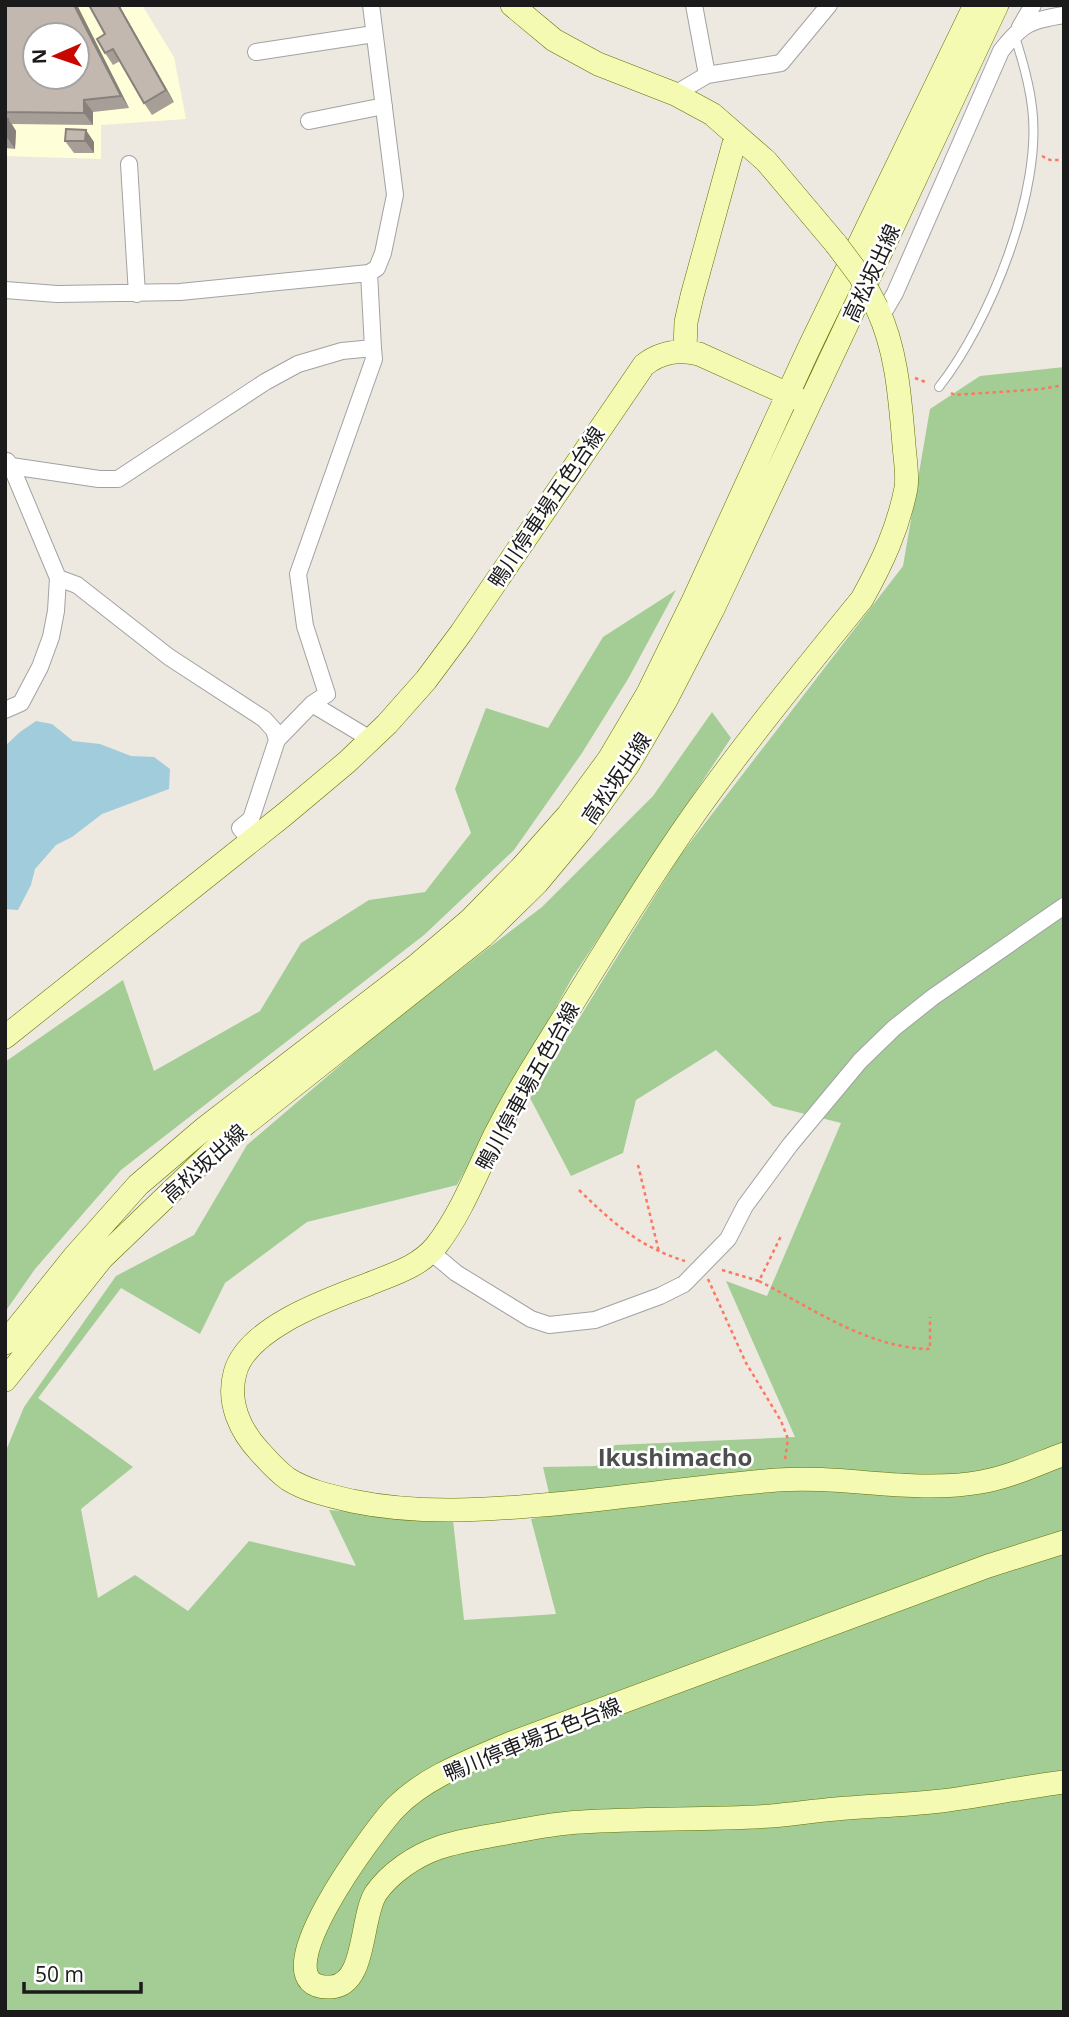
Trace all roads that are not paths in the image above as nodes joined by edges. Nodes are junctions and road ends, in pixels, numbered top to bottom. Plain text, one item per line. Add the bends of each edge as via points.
1 (371, 5) edge
2 (512, 5) edge
3 (694, 5) edge
4 (829, 5) edge
5 (975, 5) edge
6 (997, 5) edge
7 (1033, 5) edge
8 (1064, 15) edge
9 (1017, 31) junction
10 (374, 34) junction
11 (256, 52) dead end
12 (707, 75) junction
13 (675, 94) junction
14 (384, 107) junction
15 (309, 121) dead end
16 (736, 136) junction
17 (129, 164) dead end
18 (369, 273) junction
19 (5, 290) edge
20 (137, 294) junction
21 (879, 312) junction
22 (373, 348) junction
23 (685, 350) junction
24 (939, 387) road end
25 (788, 394) junction
26 (810, 405) junction
27 (8, 462) edge
28 (58, 578) junction
29 (312, 704) junction
30 (5, 710) edge
31 (277, 740) junction
32 (372, 740) junction
33 (251, 841) junction
34 (1064, 906) edge
35 (5, 1037) edge
36 (431, 1252) junction
37 (5, 1343) edge
38 (5, 1380) edge
39 (1064, 1454) edge
40 (1064, 1542) edge
41 (1064, 1782) edge

1 - 10 street
2 - 13 main road, 鴨川停車場五色台線 via 554,40 598,64
3 - 12 street
4 - 12 street via 781,63
5 - 25 main road, 高松坂出線
6 - 26 main road, 高松坂出線
7 - 9 street
8 - 9 street via 1043,18
9 - 21 street via 1001,51 895,293
9 - 24 lane via 1033,109 1024,196 1009,257 975,332
10 - 11 street
10 - 14 street
12 - 13 street
13 - 16 main road, 鴨川停車場五色台線 via 712,114
14 - 15 street
14 - 18 street via 396,195 383,253 377,268
16 - 21 main road, 鴨川停車場五色台線, bridge via 766,161 836,244
16 - 23 main road via 692,296
17 - 20 street
18 - 20 street
18 - 22 street
19 - 20 street
21 - 36 main road, 鴨川停車場五色台線 via 896,370 906,484 898,524 881,566 862,599 696,812 630,911 524,1081
22 - 27 street via 342,351 298,364 118,479 99,480
22 - 29 street via 374,359 298,573 306,626 327,694
23 - 25 main road
23 - 32 main road, 鴨川停車場五色台線 via 654,357 637,372 461,633
25 - 26 main road
25 - 37 main road, 高松坂出線 via 648,693 568,815 470,920 138,1185
26 - 38 main road, 高松坂出線 via 666,701 582,829 537,883 483,936 224,1141 102,1258
27 - 28 street
28 - 30 street via 51,637 40,667 21,703
28 - 31 street via 77,585 169,657 264,719
29 - 31 street
29 - 32 street
31 - 33 street via 251,819 240,828
32 - 33 main road, 鴨川停車場五色台線
33 - 35 main road, 鴨川停車場五色台線
34 - 36 street via 933,997 860,1061 790,1145 745,1206 728,1239 684,1284 596,1320 549,1325 531,1319 456,1273
36 - 39 main road, 鴨川停車場五色台線 via 417,1265 295,1316 245,1354 235,1371 234,1388 241,1430 288,1479 320,1493 361,1502 447,1511 807,1478 957,1485 1004,1476
40 - 41 main road, 鴨川停車場五色台線 via 975,1571 451,1769 421,1786 372,1835 316,1927 305,1971 321,1987 347,1981 359,1958 368,1909 376,1893 408,1863 466,1840 579,1822 771,1816 941,1801

